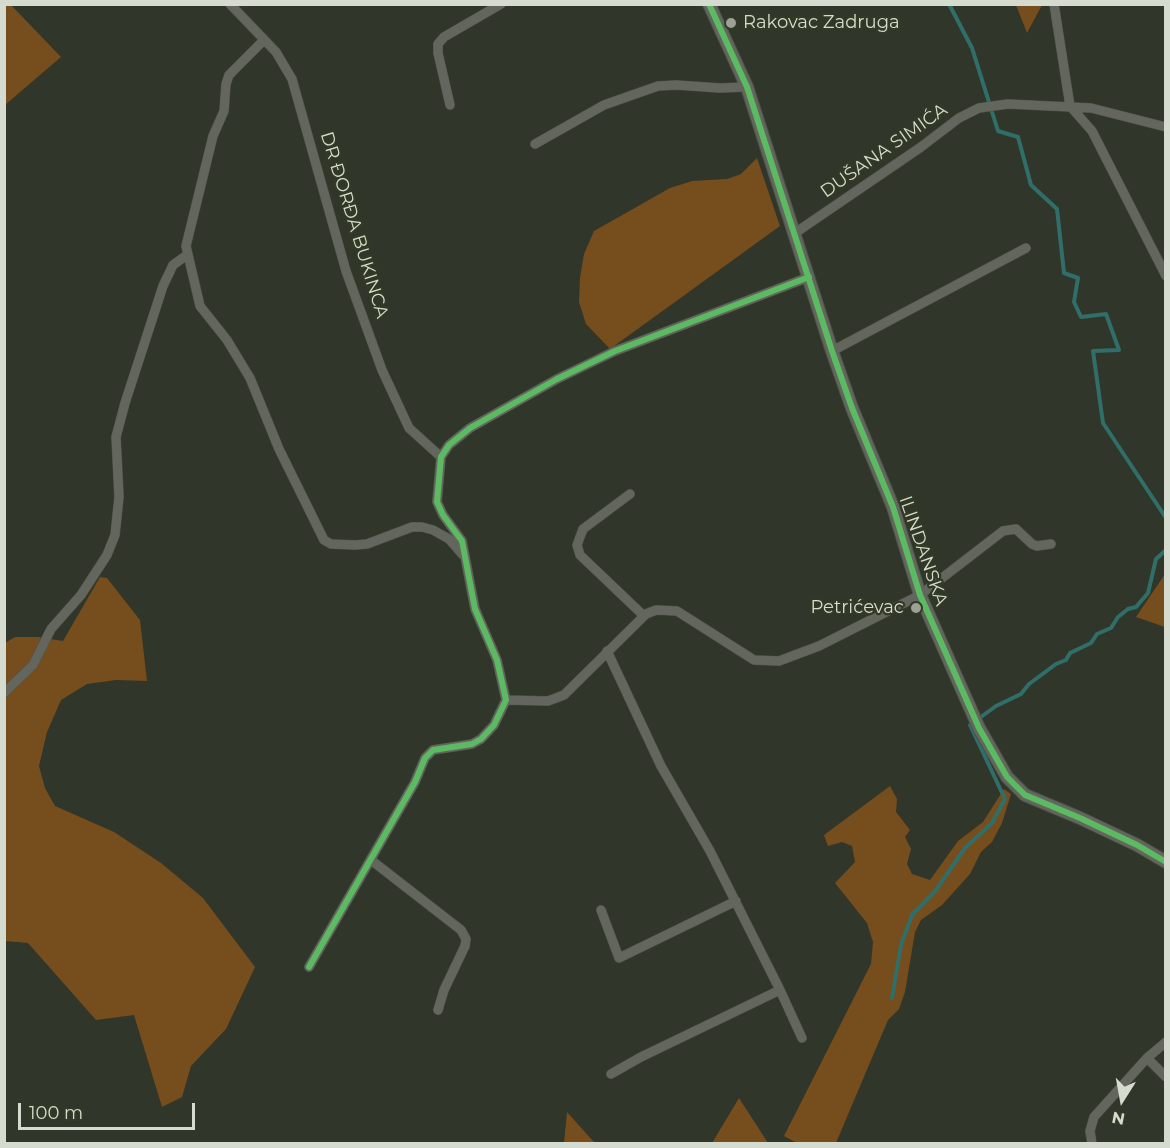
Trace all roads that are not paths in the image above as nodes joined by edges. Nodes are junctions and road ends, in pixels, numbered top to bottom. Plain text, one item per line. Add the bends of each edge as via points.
1 (230, 4) edge
2 (501, 4) edge
3 (709, 4) edge
4 (1054, 4) edge
5 (264, 40) junction
6 (747, 87) junction
7 (450, 105) dead end
8 (1070, 106) junction
9 (1166, 127) edge
10 (535, 144) dead end
11 (795, 233) junction
12 (1026, 248) dead end
13 (187, 255) junction
14 (1166, 276) edge
15 (808, 277) junction
16 (832, 351) junction
17 (441, 457) junction
18 (630, 494) dead end
19 (1051, 544) dead end
20 (465, 556) junction
21 (920, 595) junction
22 (644, 616) junction
23 (607, 651) junction
24 (4, 693) edge
25 (506, 700) junction
26 (371, 860) junction
27 (1166, 862) edge
28 (736, 901) junction
29 (601, 910) dead end
30 (309, 967) dead end
31 (780, 990) junction
32 (438, 1010) dead end
33 (802, 1038) dead end
34 (1166, 1042) edge
35 (1147, 1058) junction
36 (611, 1074) dead end
37 (1166, 1077) edge
38 (1092, 1143) edge

1 - 5 street, DR ĐORĐA BUKINCA
2 - 7 street via 438,44
3 - 6 street, ILINDANSKA
4 - 8 street
5 - 13 street via 229,75 224,111 213,136
5 - 17 street, DR ĐORĐA BUKINCA via 292,79 346,271 382,370 409,428
6 - 10 street via 658,86 604,105
6 - 11 street, ILINDANSKA
8 - 9 street, DUŠANA SIMIĆA
8 - 11 street, DUŠANA SIMIĆA via 996,104 980,108 959,118
8 - 14 street via 1092,131
11 - 15 street, ILINDANSKA
12 - 16 street
13 - 20 street via 200,306 250,378 279,449 324,540 331,544 367,544 422,527 449,539
13 - 24 street via 173,265 163,286 116,437 116,535 81,595 51,629 33,665
15 - 16 street, ILINDANSKA
15 - 17 street via 615,351 557,379 470,428
16 - 21 street, ILINDANSKA via 893,507
17 - 20 street via 437,502 462,541
18 - 22 street via 583,529 577,545 580,555
19 - 21 street via 1032,544 1016,530 1003,531
20 - 25 street via 475,609 497,660
21 - 22 street via 819,646 770,662 747,657 677,611 656,610
21 - 27 street, ILINDANSKA via 972,716 1007,777 1025,795 1090,822
22 - 23 street
23 - 25 street via 564,696 548,701
23 - 28 street via 661,766
25 - 26 street via 494,725 481,739 429,753
26 - 30 street
26 - 32 street via 461,930 466,939
28 - 29 street via 620,958
28 - 31 street
31 - 33 street
31 - 36 street
34 - 35 street
35 - 37 street
35 - 38 street via 1094,1117 1089,1136

